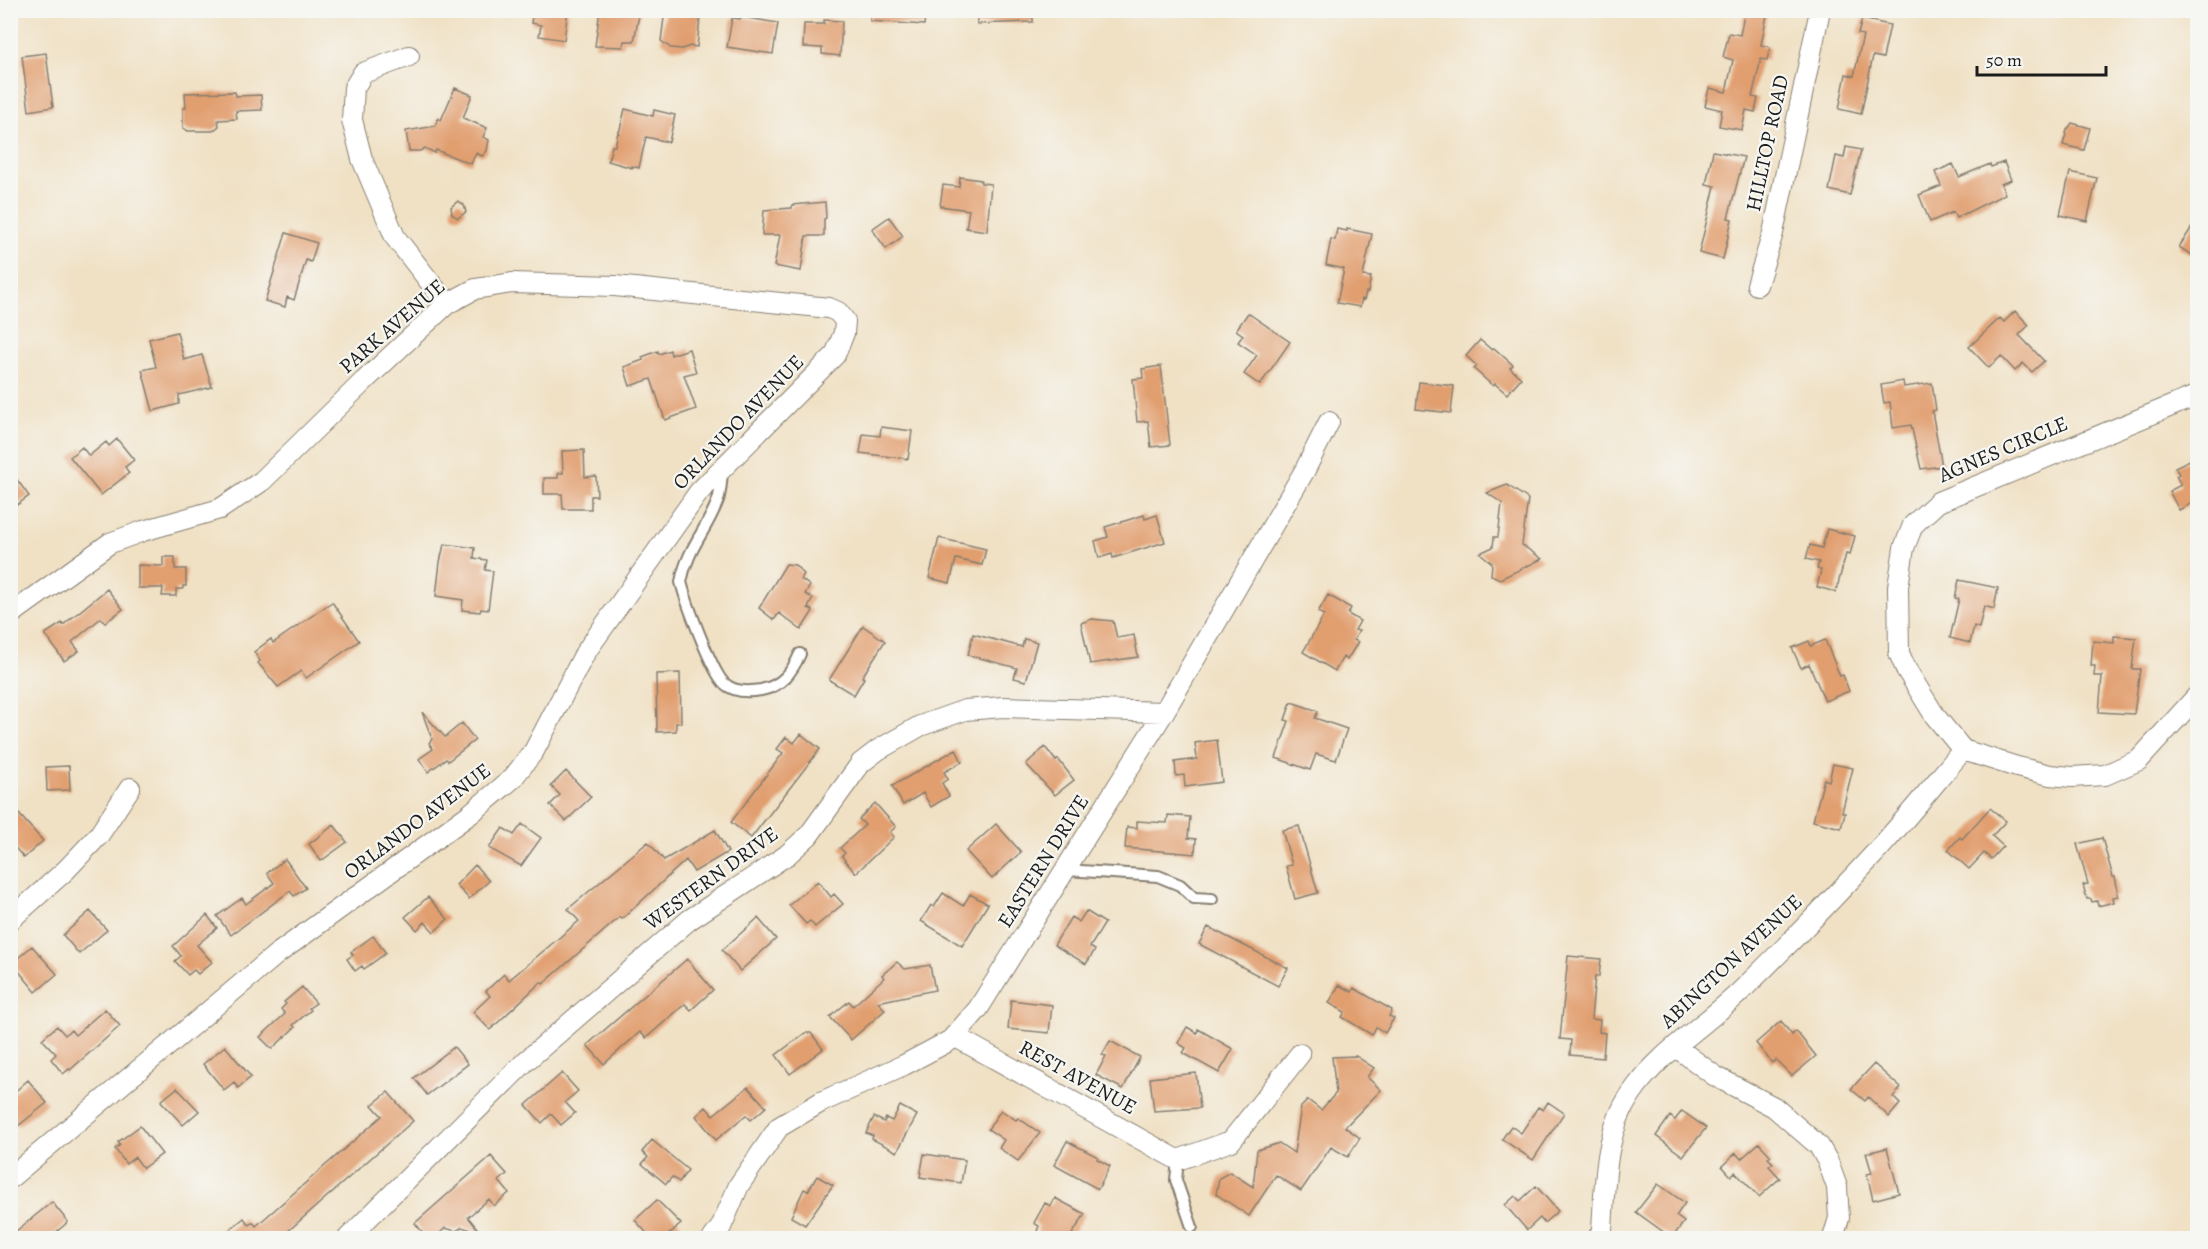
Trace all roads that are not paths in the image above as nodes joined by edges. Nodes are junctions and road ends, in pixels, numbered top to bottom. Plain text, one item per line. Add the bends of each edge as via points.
1 (1820, 10) edge
2 (409, 56) dead end
3 (1757, 285) dead end
4 (447, 304) junction
5 (840, 346) joint
6 (2198, 395) edge
7 (1329, 422) dead end
8 (723, 468) junction
9 (10, 615) edge
10 (800, 654) dead end
11 (2198, 694) edge
12 (1164, 712) junction
13 (1963, 750) junction
14 (130, 788) dead end
15 (1066, 870) junction
16 (1212, 899) dead end
17 (10, 920) edge
18 (954, 1036) junction
19 (1676, 1047) junction
20 (1300, 1054) dead end
21 (1178, 1160) junction
22 (10, 1178) edge
23 (1192, 1227) dead end
24 (348, 1239) edge
25 (713, 1239) edge
26 (1598, 1239) edge
27 (1833, 1239) edge

1 - 3 street, HILLTOP ROAD via 1773,233
2 - 4 street via 363,73 354,88 352,120 362,159 395,237
4 - 5 street, PARK AVENUE via 476,289 512,284 615,286 829,308 844,321
4 - 9 street, PARK AVENUE via 262,481 220,509 110,543
5 - 8 street, ORLANDO AVENUE
6 - 13 street, AGNES CIRCLE via 1938,502 1913,525 1904,548 1898,587 1899,653 1935,716
7 - 12 street, EASTERN DRIVE
8 - 10 lane via 719,498 693,544 681,582 715,671 724,684 734,689 762,690 784,680
8 - 22 street, ORLANDO AVENUE via 699,492 585,653 534,752 512,779 278,954
11 - 13 street via 2139,760 2105,775 2050,775
12 - 15 street, EASTERN DRIVE
12 - 24 street, WESTERN DRIVE via 1003,707 966,710 920,726 878,750 861,763 809,835 787,855 689,920 534,1054
13 - 19 street, ABINGTON AVENUE via 1878,849 1780,952 1728,1004
14 - 17 street via 99,835
15 - 16 lane via 1158,876 1180,885 1194,898
15 - 18 street, EASTERN DRIVE via 978,1010
18 - 21 street, REST AVENUE
18 - 25 street, EASTERN DRIVE via 904,1065 820,1102 779,1127 740,1185
19 - 26 street, ABINGTON AVENUE via 1631,1094 1614,1128
19 - 27 street via 1715,1076 1774,1107 1820,1146 1836,1187 1839,1218
20 - 21 street via 1231,1141
21 - 23 lane via 1176,1180

